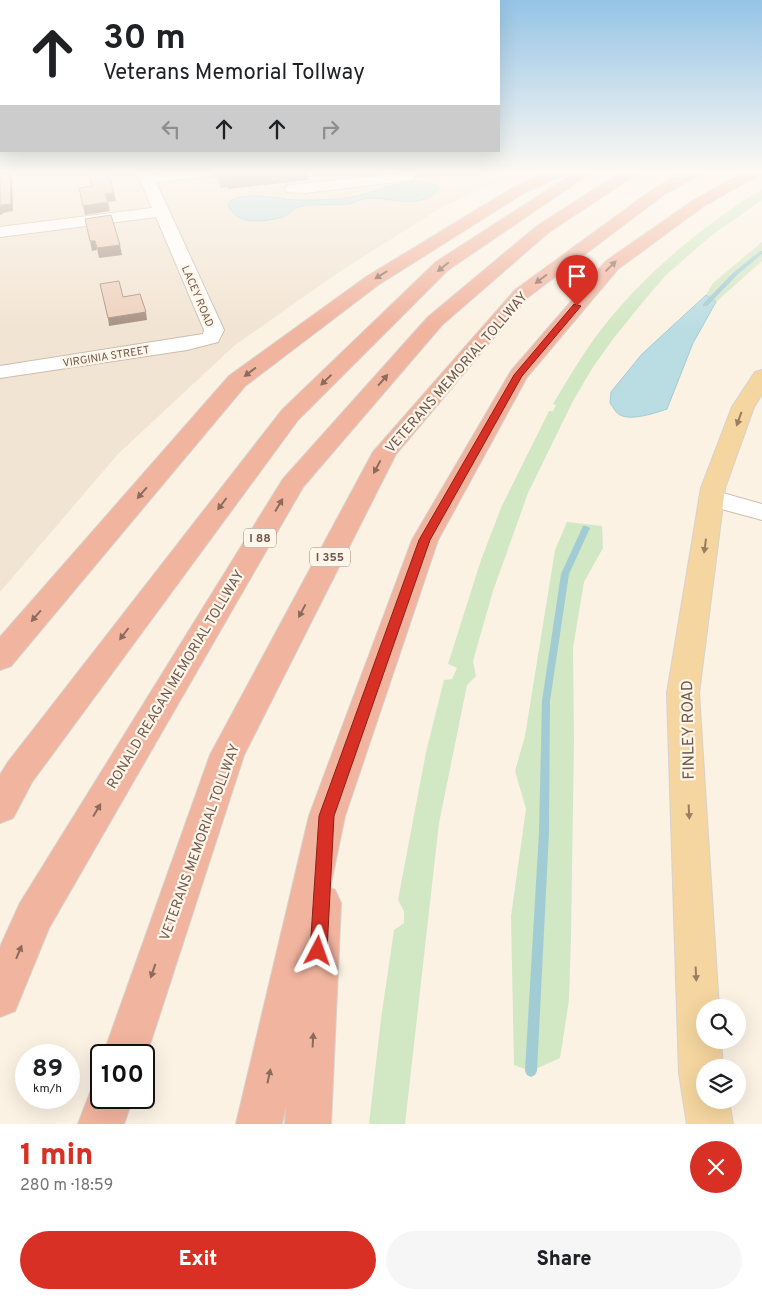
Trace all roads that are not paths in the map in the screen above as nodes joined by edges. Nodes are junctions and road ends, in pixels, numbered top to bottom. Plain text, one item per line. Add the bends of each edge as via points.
1 (61, 224) edge
2 (167, 224) edge
3 (463, 224) edge
4 (505, 224) edge
5 (550, 224) edge
6 (615, 224) edge
7 (668, 224) edge
8 (0, 232) edge
9 (211, 338) joint
10 (0, 372) edge
11 (762, 376) edge
12 (712, 498) junction
13 (762, 512) edge
14 (0, 658) edge
15 (0, 807) edge
16 (327, 816) junction
17 (0, 996) edge
18 (129, 1044) edge
19 (700, 1059) edge
20 (106, 1109) edge
21 (708, 1109) edge
22 (101, 1124) edge
23 (259, 1124) edge
24 (308, 1124) edge
25 (710, 1124) edge

1 - 8 street
2 - 9 street, LACEY ROAD via 214,330
3 -> 14 highway via 372,281 237,382
4 -> 15 highway via 442,266 290,415 20,772
17 -> 5 highway, RONALD REAGAN MEMORIAL TOLLWAY / I 88 via 34,916 292,484 435,321
6 -> 18 highway, VETERANS MEMORIAL TOLLWAY / I 355 via 521,294 385,452 227,755
16 -> 7 highway via 425,540 518,375 612,264
9 - 10 street, VIRGINIA STREET
11 -> 12 main road, FINLEY ROAD via 743,407
12 - 13 street
12 -> 19 main road, FINLEY ROAD via 683,693
23 -> 16 highway
24 -> 16 highway
20 - 22 highway
21 - 25 main road

